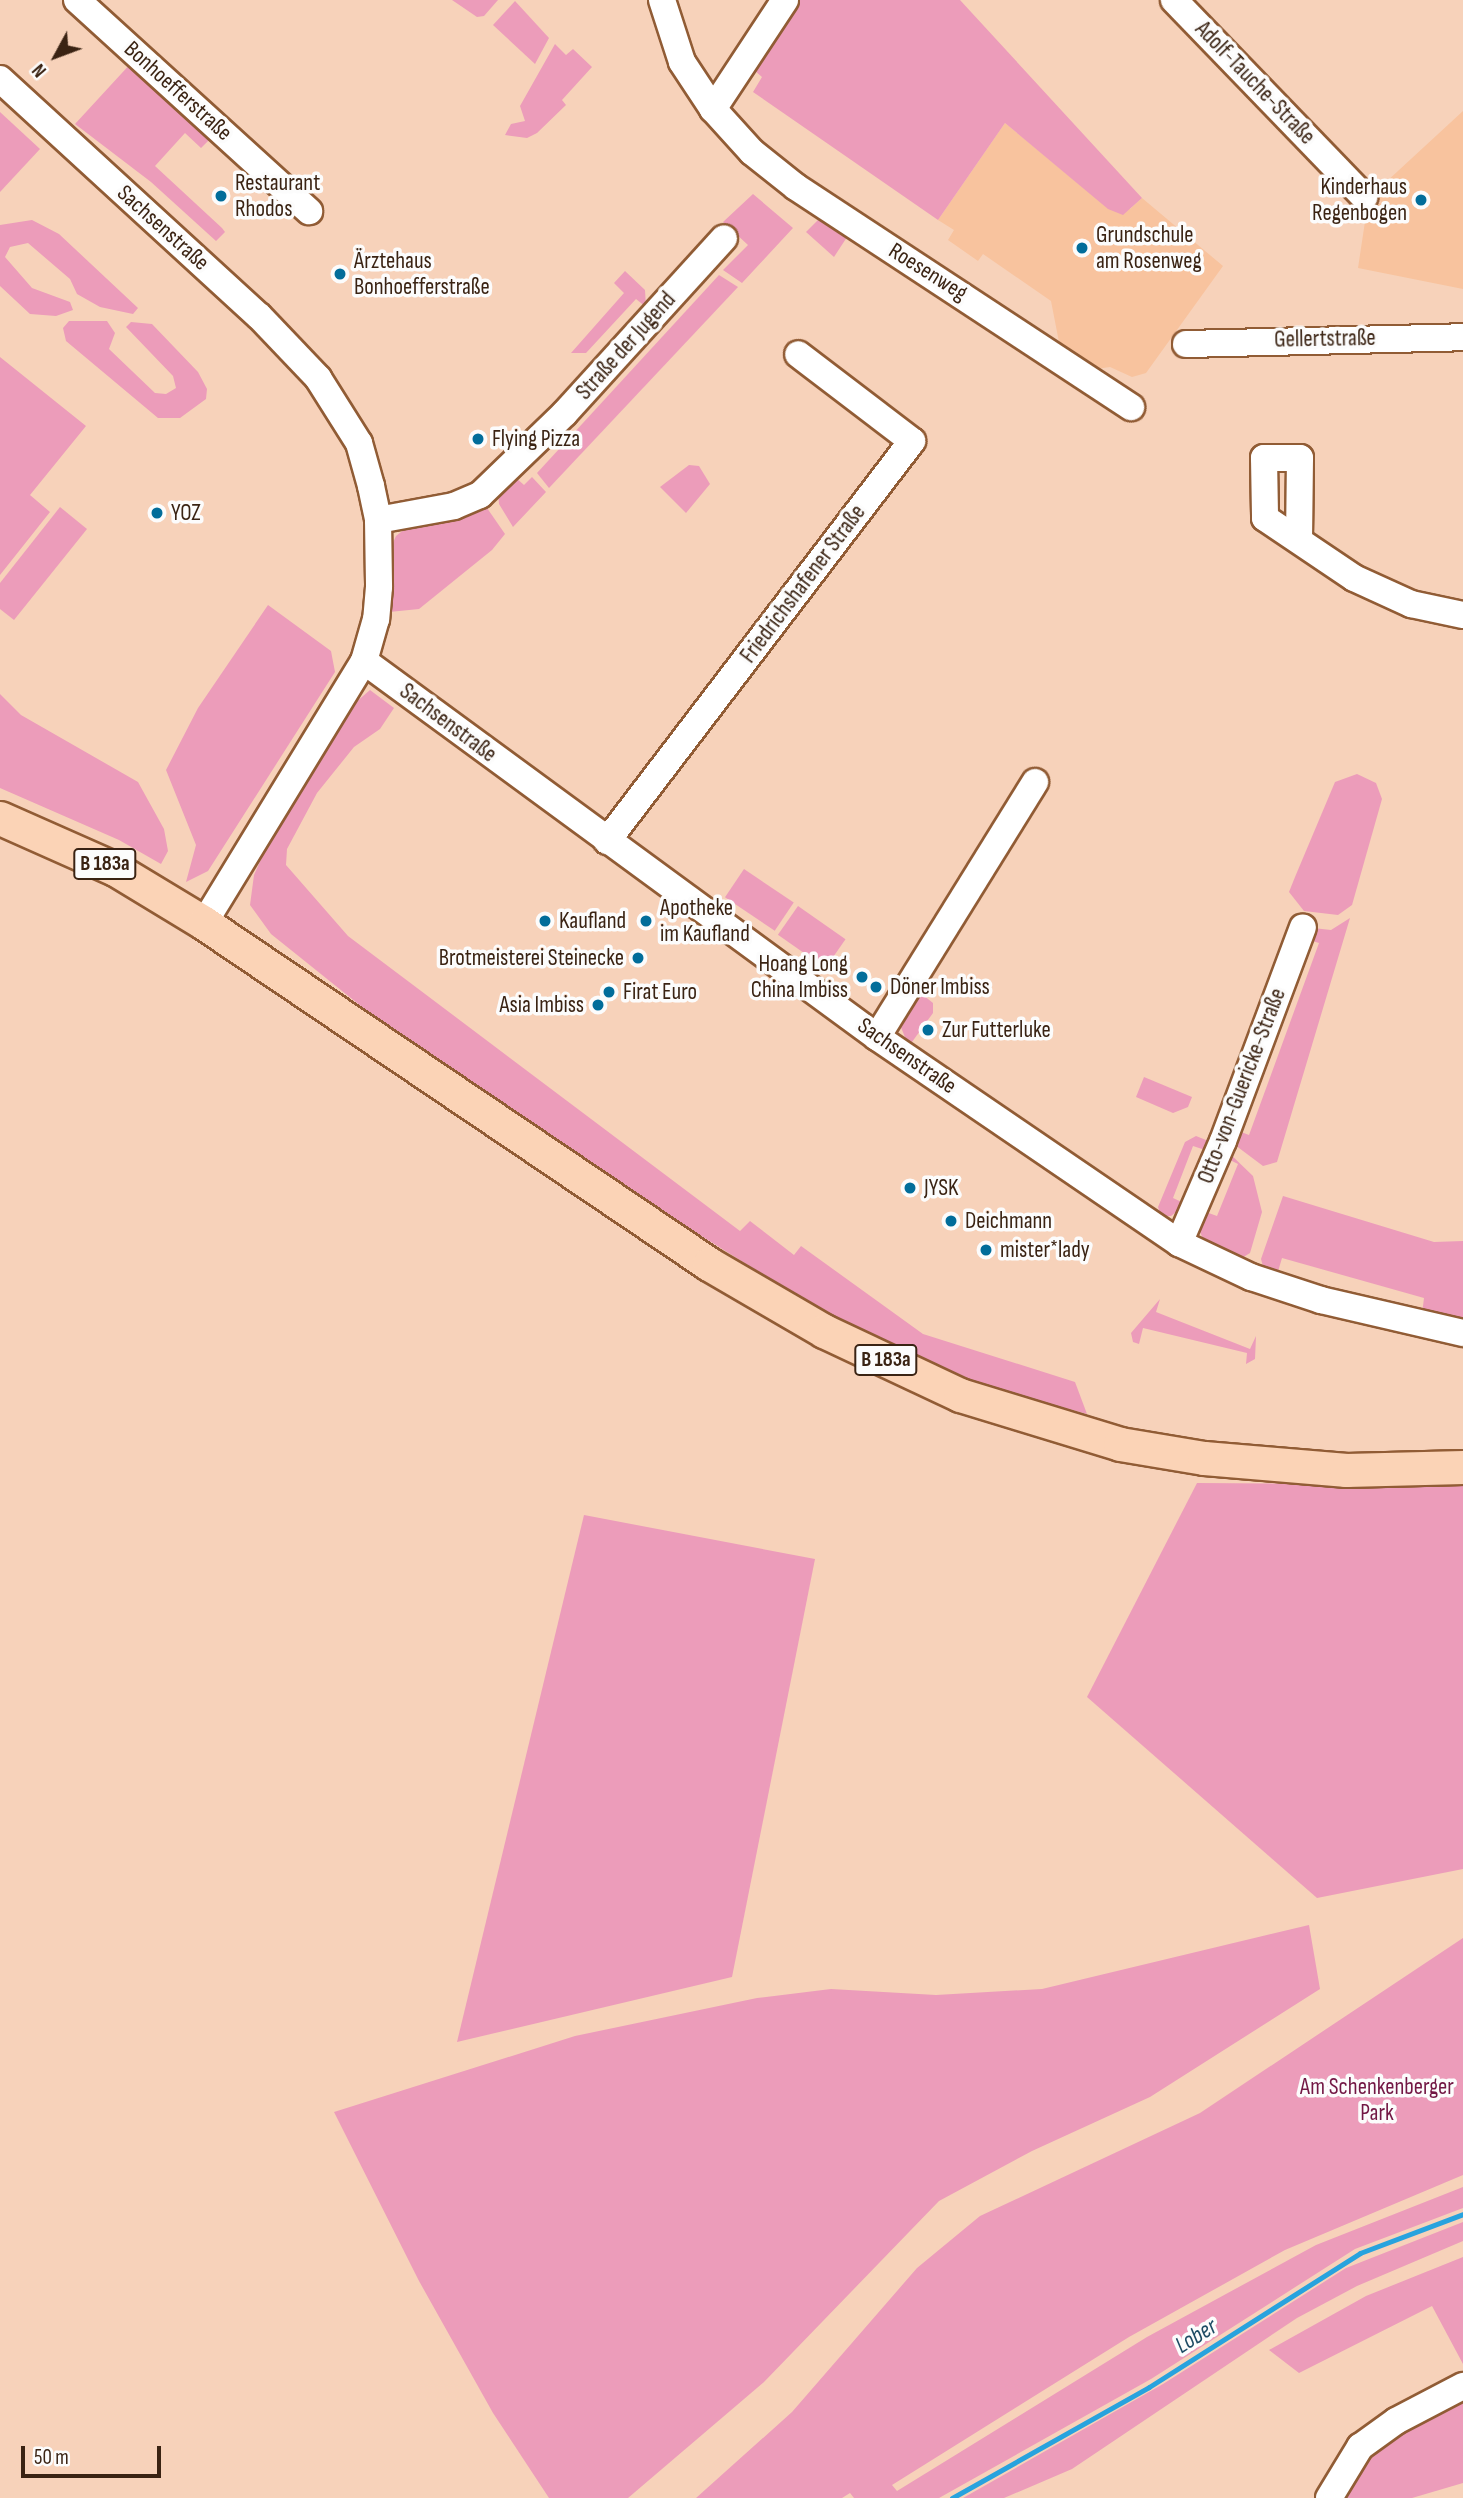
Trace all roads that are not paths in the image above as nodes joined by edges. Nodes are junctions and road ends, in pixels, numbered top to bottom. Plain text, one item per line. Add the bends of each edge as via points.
1 (77, 0) edge
2 (662, 0) edge
3 (785, 0) edge
4 (1174, 0) edge
5 (0, 79) edge
6 (722, 119) junction
7 (1364, 197) dead end
8 (309, 211) dead end
9 (724, 238) dead end
10 (1463, 337) edge
11 (1186, 344) dead end
12 (798, 355) dead end
13 (1131, 408) dead end
14 (378, 520) junction
15 (1299, 540) dead end
16 (1463, 615) edge
17 (364, 661) junction
18 (1035, 782) dead end
19 (0, 818) edge
20 (607, 841) junction
21 (204, 923) junction
22 (1303, 927) dead end
23 (877, 1037) junction
24 (1179, 1243) junction
25 (1463, 1334) edge
26 (1463, 1467) edge
27 (1463, 2386) edge
28 (1329, 2498) edge

1 - 8 street, Bonhoefferstraße
2 - 6 street, Roesenweg via 682,62
3 - 6 street
4 - 7 street, Adolf-Tauche-Straße
5 - 14 street, Sachsenstraße via 260,316 318,379 359,443
6 - 13 street, Roesenweg via 796,187
9 - 14 street, Straße der Jugend via 565,413 480,495 454,506
10 - 11 street, Gellertstraße
12 - 20 street, Friedrichshafener Straße via 912,441
14 - 17 street, Sachsenstraße via 376,619
15 - 16 street via 1354,578 1411,604
17 - 20 street, Sachsenstraße
17 - 21 street, Sachsenstraße
18 - 23 street
19 - 21 main road, B 183a via 115,869
20 - 23 street, Sachsenstraße
21 - 26 main road, B 183a via 709,1264 824,1331 960,1395 1120,1444 1203,1458 1346,1470
22 - 24 street, Otto-von-Guericke-Straße via 1223,1141
23 - 24 street, Sachsenstraße
24 - 25 street, Sachsenstraße via 1251,1277 1321,1300
27 - 28 street via 1396,2421 1360,2447

